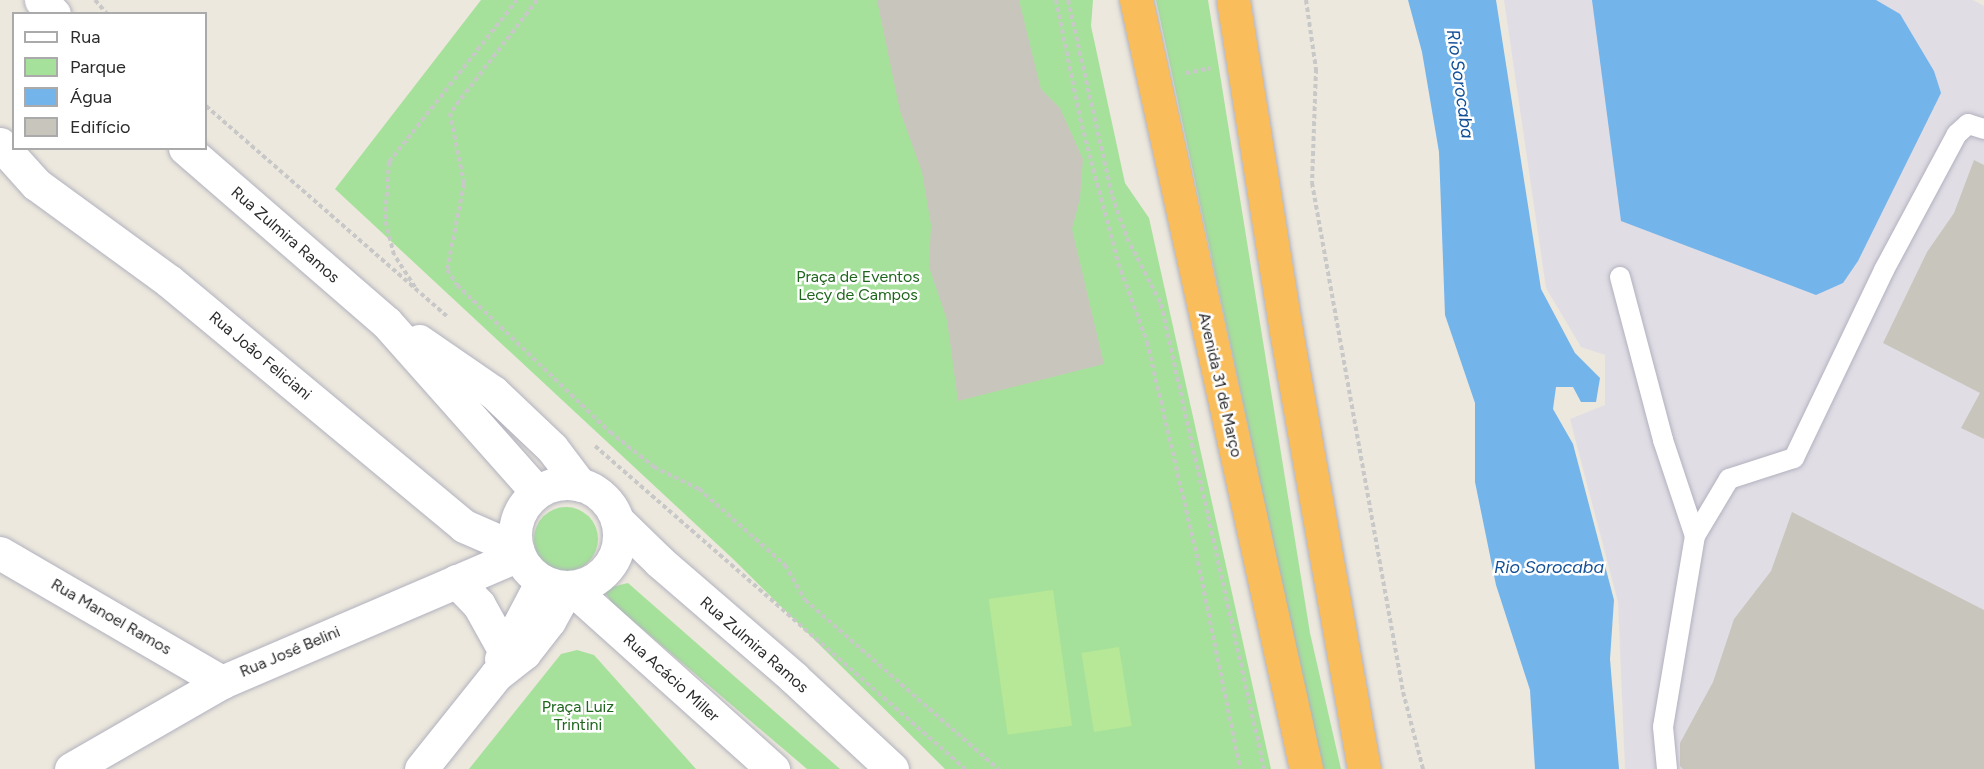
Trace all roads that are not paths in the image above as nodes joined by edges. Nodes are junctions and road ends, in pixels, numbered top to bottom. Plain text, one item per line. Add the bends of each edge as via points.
1 (41, 0) edge
2 (1136, 0) edge
3 (1233, 0) edge
4 (52, 12) edge
5 (1984, 129) edge
6 (0, 144) edge
7 (187, 150) edge
8 (0, 167) edge
9 (36, 183) junction
10 (1620, 277) dead end
11 (386, 322) junction
12 (580, 485) junction
13 (537, 492) junction
14 (617, 520) junction
15 (1695, 536) junction
16 (518, 552) junction
17 (0, 553) edge
18 (456, 581) junction
19 (560, 585) junction
20 (500, 663) junction
21 (222, 682) junction
22 (71, 769) edge
23 (421, 769) edge
24 (773, 769) edge
25 (892, 769) edge
26 (1306, 769) edge
27 (1364, 769) edge
28 (1667, 769) edge

1 - 4 main road
2 - 26 highway, Avenida 31 de Março
3 - 27 highway
5 - 15 lane via 1968,124 1958,134 1884,270 1794,458 1729,479
6 - 9 main road
7 - 11 main road, Rua Zulmira Ramos
8 - 9 main road, Rua João Feliciani
9 - 16 main road, Rua João Feliciani via 169,280 464,526
10 - 15 lane via 1663,440
11 - 12 main road, Rua Zulmira Ramos via 493,392 552,447
11 - 13 main road, Rua Zulmira Ramos
12 - 13 main road via 558,484
12 - 14 main road via 610,505
13 - 16 main road via 518,517
14 - 19 main road via 617,551 610,565 586,584
14 - 25 main road, Rua Zulmira Ramos
15 - 28 lane via 1663,727
16 - 18 main road, Rua José Belini
16 - 19 main road via 528,570
17 - 21 main road, Rua Manoel Ramos
18 - 20 main road via 479,605
18 - 21 main road, Rua José Belini
19 - 20 main road via 549,621 524,653
19 - 24 main road, Rua Acácio Miller
20 - 23 main road
21 - 22 main road, Rua José Belini

